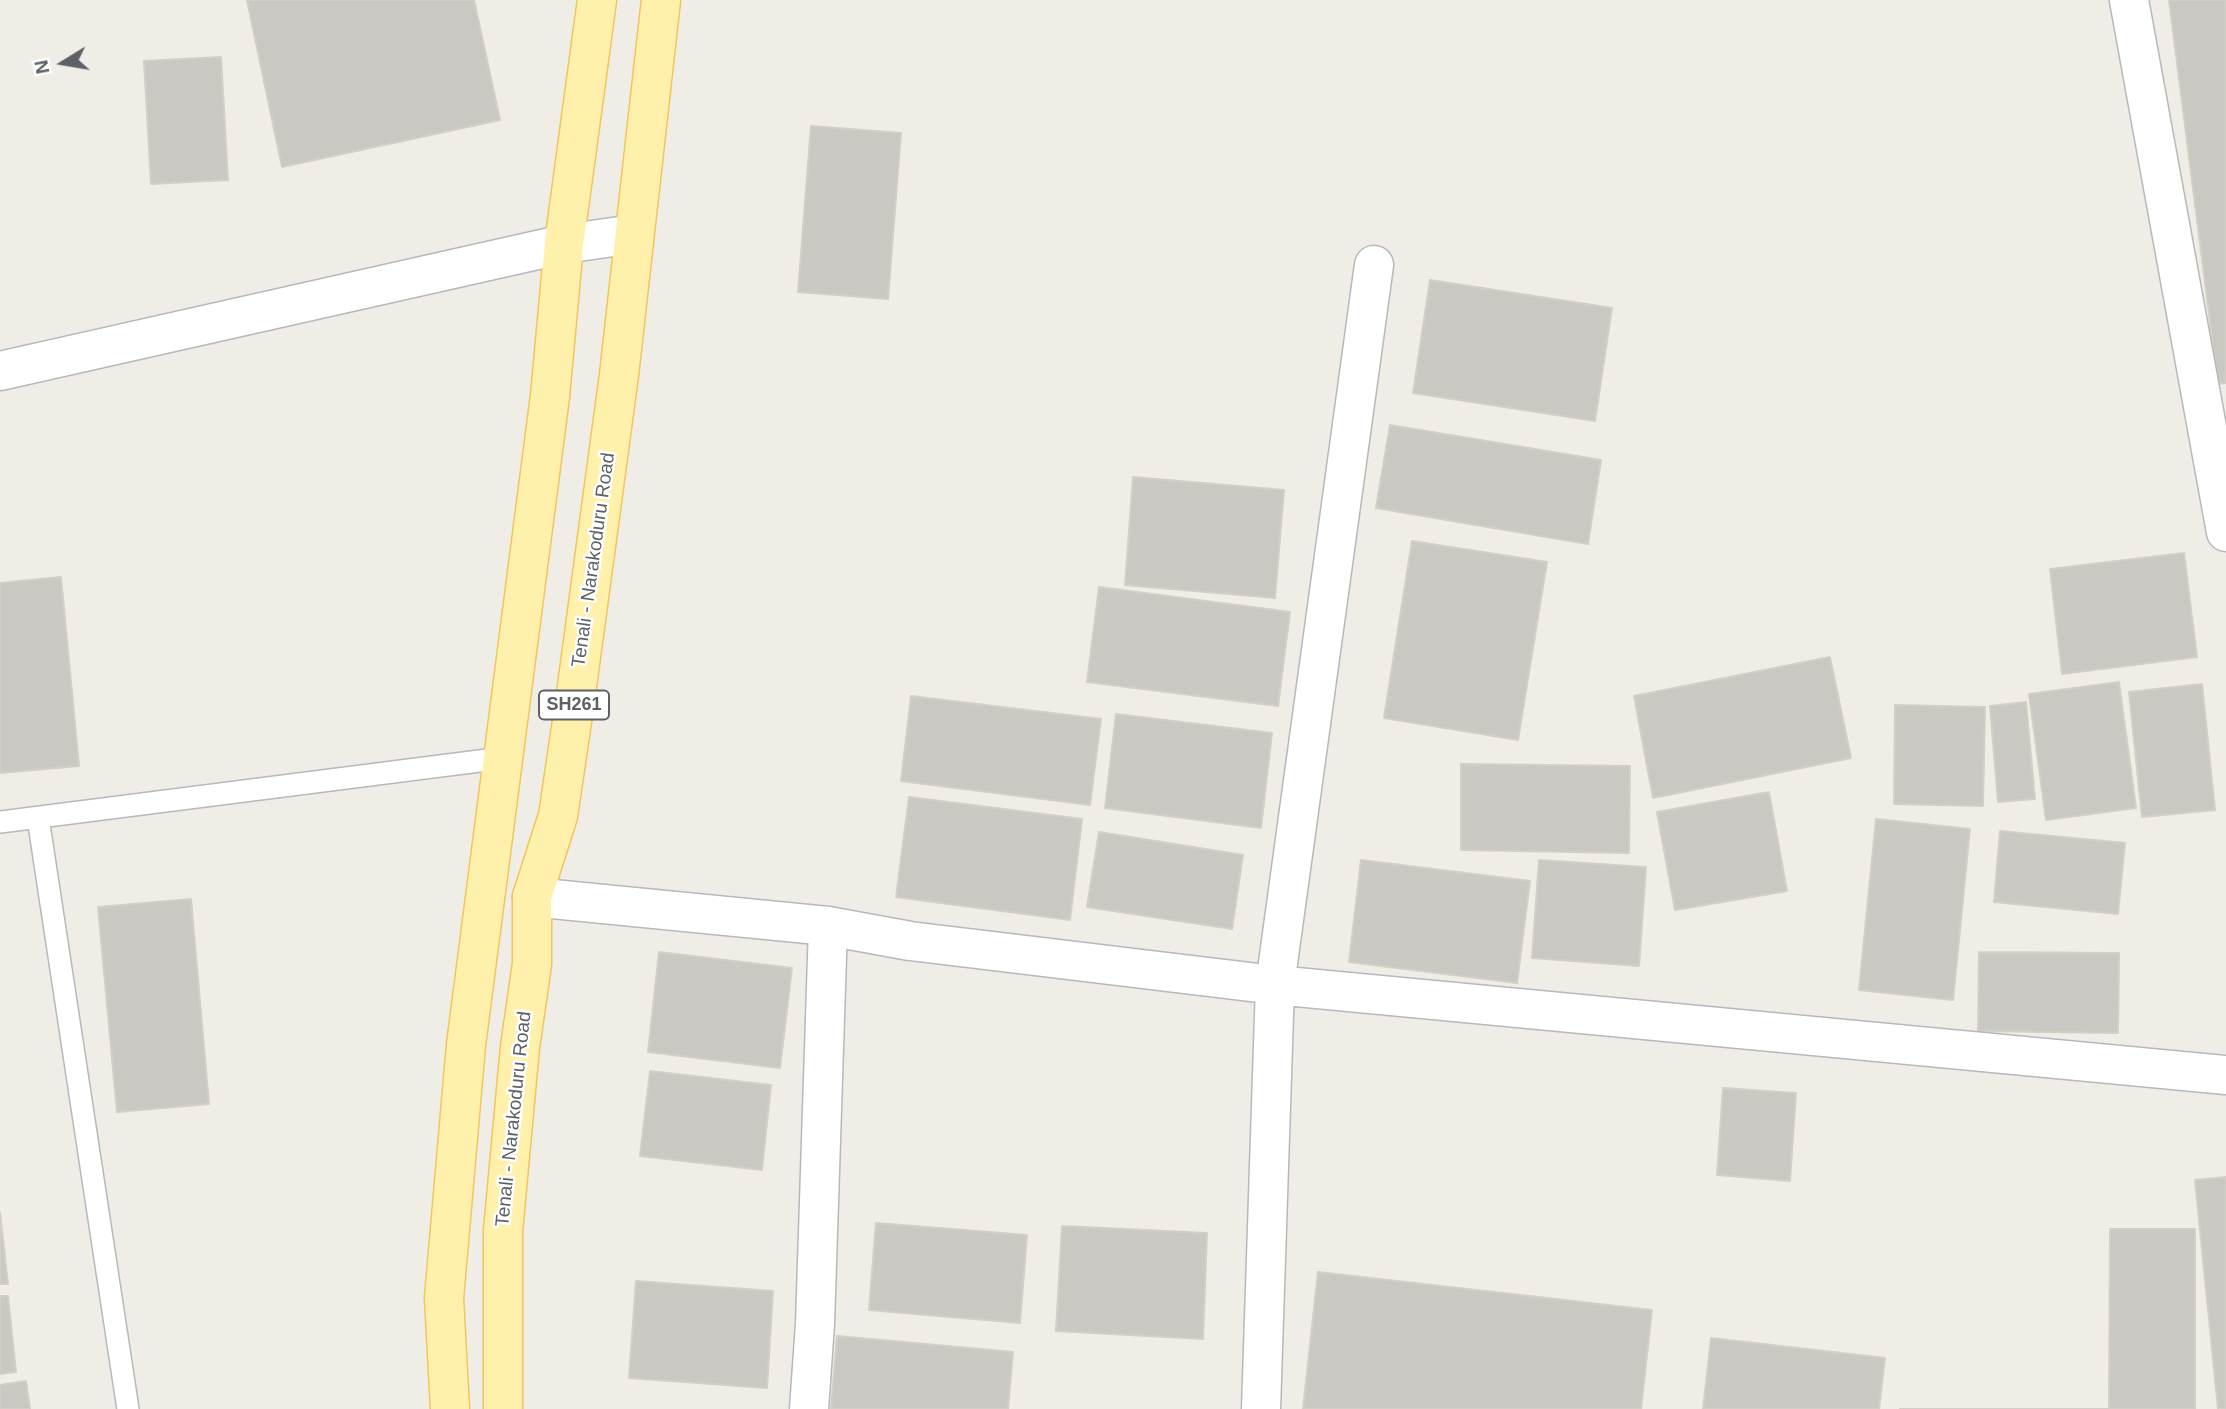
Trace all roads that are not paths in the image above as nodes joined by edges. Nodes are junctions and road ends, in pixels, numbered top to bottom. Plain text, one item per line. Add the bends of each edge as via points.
1 (597, 0) edge
2 (660, 0) edge
3 (2129, 0) edge
4 (634, 234) junction
5 (564, 244) junction
6 (1374, 265) dead end
7 (0, 371) edge
8 (2226, 532) edge
9 (503, 758) junction
10 (38, 818) junction
11 (0, 822) edge
12 (532, 897) junction
13 (828, 926) junction
14 (1275, 985) junction
15 (2226, 1075) edge
16 (128, 1409) edge
17 (450, 1409) edge
18 (503, 1409) edge
19 (809, 1409) edge
20 (1261, 1409) edge

1 - 5 main road, SH261
2 - 4 main road, Tenali - Narakoduru Road / SH261
3 - 8 street
4 - 5 street
4 - 12 main road, Tenali - Narakoduru Road / SH261 via 618,388 558,816
5 - 7 street
5 - 9 main road, SH261 via 551,396
6 - 14 street
9 - 10 lane
9 - 17 main road, SH261 via 466,1045 446,1285
10 - 11 lane
10 - 16 lane
12 - 13 street
12 - 18 main road, Tenali - Narakoduru Road / SH261 via 531,964 503,1231
13 - 14 street via 911,941
13 - 19 street
14 - 15 street
14 - 20 street

